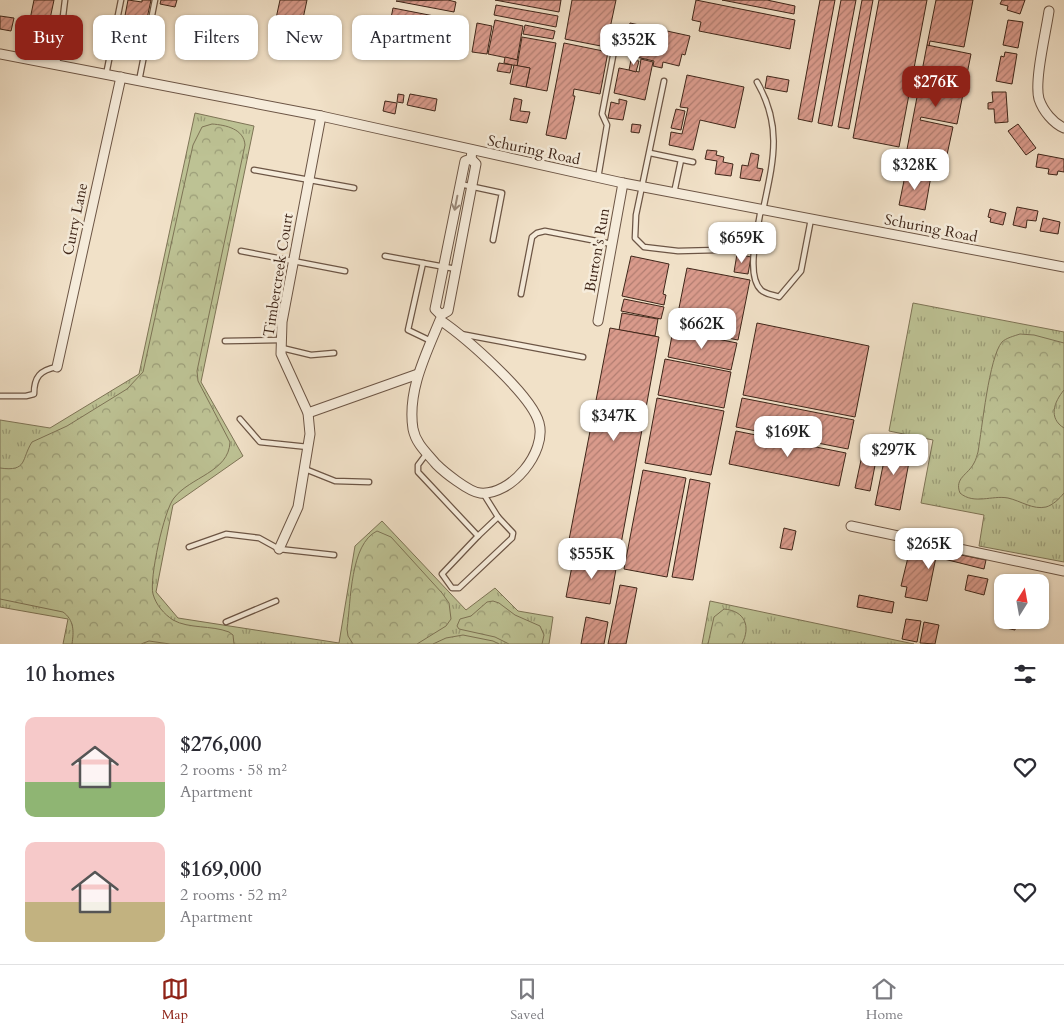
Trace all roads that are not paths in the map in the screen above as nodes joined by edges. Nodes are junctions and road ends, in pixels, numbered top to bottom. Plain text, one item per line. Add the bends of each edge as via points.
1 (65, 0) edge
2 (121, 0) edge
3 (155, 0) edge
4 (1049, 11) dead end
5 (618, 30) dead end
6 (0, 54) edge
7 (57, 65) junction
8 (106, 74) junction
9 (121, 77) junction
10 (139, 81) junction
11 (664, 81) dead end
12 (757, 82) dead end
13 (321, 116) junction
14 (1064, 128) edge
15 (650, 153) junction
16 (471, 154) junction
17 (681, 160) junction
18 (693, 162) dead end
19 (254, 170) dead end
20 (598, 178) junction
21 (308, 180) junction
22 (623, 183) junction
23 (460, 184) junction
24 (472, 187) junction
25 (642, 187) junction
26 (354, 188) dead end
27 (674, 193) junction
28 (763, 210) junction
29 (811, 219) junction
30 (493, 240) dead end
31 (756, 242) junction
32 (612, 244) junction
33 (242, 251) dead end
34 (385, 256) dead end
35 (293, 262) junction
36 (423, 263) junction
37 (444, 267) junction
38 (1064, 267) edge
39 (456, 269) junction
40 (345, 271) dead end
41 (521, 294) dead end
42 (440, 317) junction
43 (598, 321) dead end
44 (460, 333) junction
45 (225, 341) dead end
46 (431, 341) junction
47 (280, 344) junction
48 (334, 354) dead end
49 (584, 357) dead end
50 (57, 367) joint
51 (418, 374) junction
52 (0, 396) edge
53 (308, 413) junction
54 (240, 419) dead end
55 (309, 447) junction
56 (427, 453) junction
57 (305, 470) junction
58 (369, 482) dead end
59 (483, 493) junction
60 (498, 517) junction
61 (851, 526) dead end
62 (478, 536) junction
63 (189, 547) dead end
64 (279, 549) junction
65 (334, 556) dead end
66 (1064, 571) edge
67 (276, 601) dead end
68 (226, 622) dead end

1 - 7 lane
2 - 8 lane
3 - 10 lane
4 - 14 street via 1039,99 1048,114
5 - 20 lane via 602,114 608,125
6 - 7 street, Schuring Road
7 - 8 street, Schuring Road
8 - 9 street, Schuring Road
9 - 10 street, Schuring Road
9 - 50 street, Curry Lane
10 - 13 street, Schuring Road
11 - 15 lane
12 - 28 lane via 773,116 774,148
13 - 16 street, Schuring Road
13 - 21 street, Timbercreek Court
15 - 17 lane
15 - 25 lane
16 - 20 street, Schuring Road
16 - 23 street via 465,161
16 - 24 street via 476,164
17 - 18 lane
17 - 27 lane
19 - 21 lane
20 - 22 street, Schuring Road
21 - 26 lane
21 - 35 street, Timbercreek Court
22 - 25 street, Schuring Road
22 - 32 street, Burton's Run
23 - 24 lane
23 -> 37 street
24 - 30 lane via 502,193
24 - 39 street
25 - 27 street, Schuring Road
25 - 31 lane via 635,238 644,247 718,250
27 - 28 street, Schuring Road
28 - 29 street, Schuring Road
28 - 31 lane
29 - 31 lane via 802,271 780,297 762,291 754,278
29 - 38 street, Schuring Road
32 - 41 lane via 545,231 537,233 532,238
32 - 43 street, Burton's Run
33 - 35 lane
34 - 36 lane
35 - 40 lane
35 - 47 street, Timbercreek Court
36 - 37 lane
36 - 46 lane via 408,330
37 - 39 lane
37 - 42 street via 435,309
39 - 42 street via 448,311
42 - 44 street
42 - 46 street
44 - 49 lane
44 - 59 street via 518,391 534,412 540,428 540,437 528,466 506,486
45 - 47 lane
46 - 51 street
47 - 48 lane via 311,355
47 - 53 street, Timbercreek Court via 286,370
50 - 52 lane via 39,374 34,394
51 - 53 street
51 - 56 street via 412,413 414,431 419,445
53 - 55 street, Timbercreek Court
54 - 55 lane via 260,442
55 - 57 street, Timbercreek Court
56 - 59 street via 441,469 474,492
56 - 62 lane via 418,465 418,472
57 - 58 lane via 335,481
57 - 64 street, Timbercreek Court via 298,507
59 - 60 lane
60 - 62 lane
60 - 62 lane via 513,533 512,538 459,588 452,588 442,574
61 - 66 street
63 - 64 lane via 226,534 258,538
64 - 65 lane
67 - 68 lane

